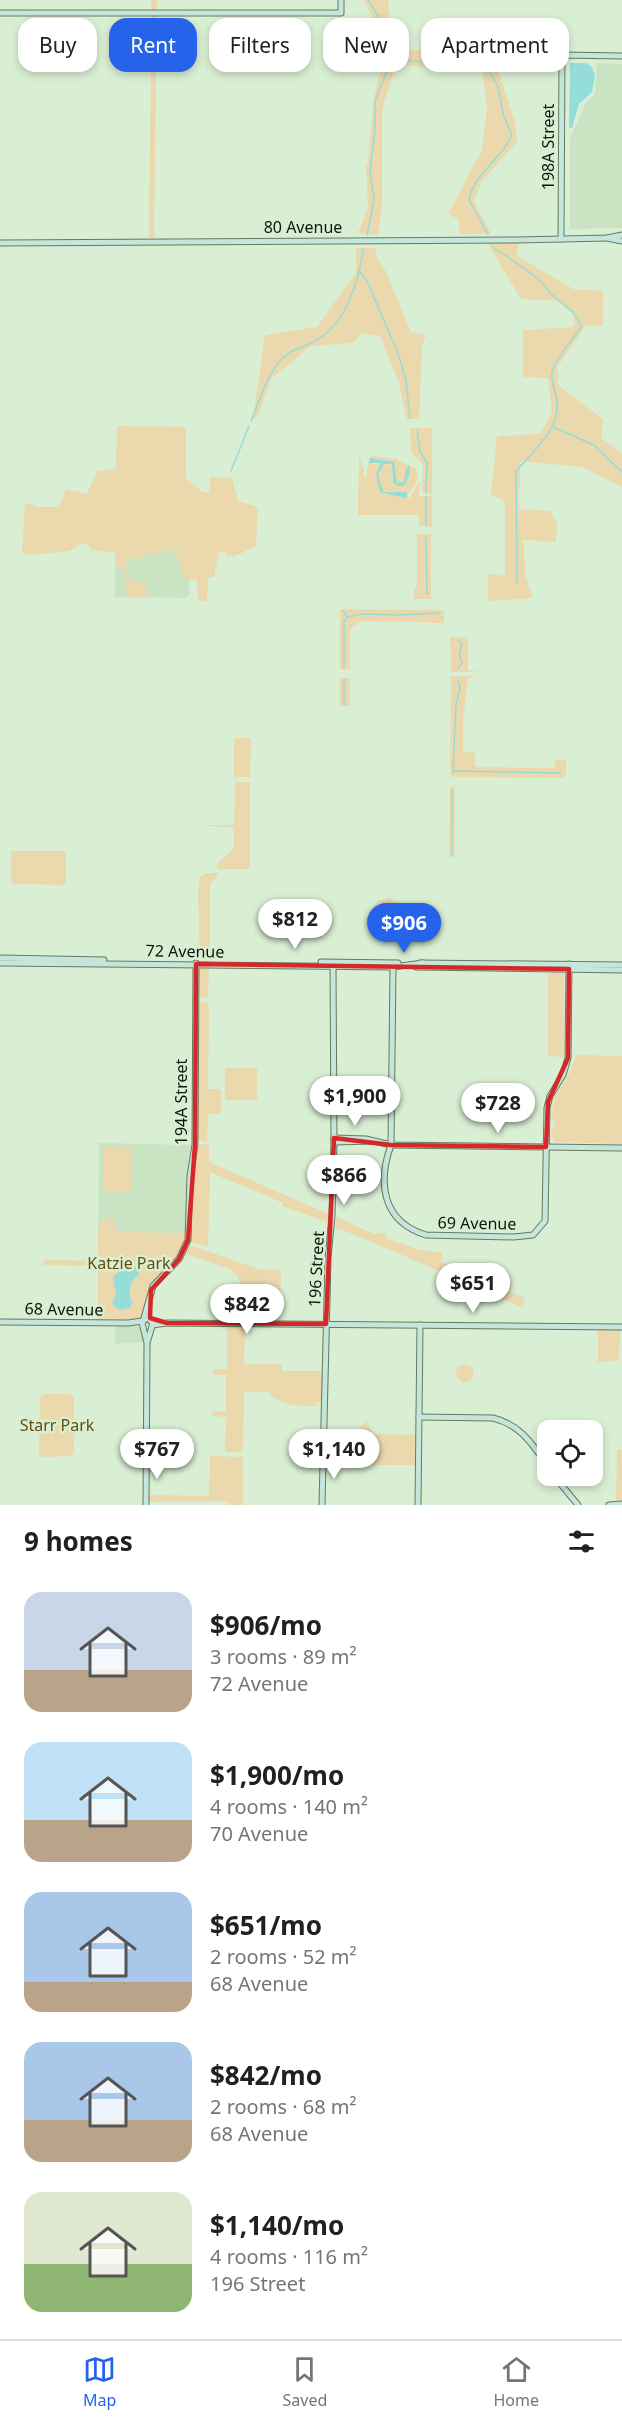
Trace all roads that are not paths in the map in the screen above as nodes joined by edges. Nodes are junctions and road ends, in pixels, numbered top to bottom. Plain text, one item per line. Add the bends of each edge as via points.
1 (341, 0) edge
2 (0, 13) edge
3 (622, 56) edge
4 (622, 235) edge
5 (607, 238) junction
6 (561, 239) junction
7 (622, 241) edge
8 (0, 243) edge
9 (0, 961) edge
10 (78, 961) junction
11 (288, 962) junction
12 (196, 963) junction
13 (333, 964) junction
14 (262, 965) junction
15 (421, 965) junction
16 (622, 965) edge
17 (393, 967) junction
18 (569, 967) junction
19 (622, 970) edge
20 (334, 1140) junction
21 (391, 1145) junction
22 (546, 1147) junction
23 (622, 1148) edge
24 (0, 1322) edge
25 (147, 1323) junction
26 (326, 1324) junction
27 (420, 1325) junction
28 (622, 1327) edge
29 (419, 1417) junction
30 (537, 1452) edge
31 (562, 1486) edge
32 (622, 1504) edge
33 (146, 1505) edge
34 (322, 1505) edge
35 (418, 1505) edge
36 (578, 1505) edge
37 (609, 1505) edge

1 - 2 street via 341,13
3 - 6 street, 198A Street via 562,56
4 - 5 street, 80 Avenue
5 - 6 street, 80 Avenue
5 - 7 street, 80 Avenue
6 - 8 street, 80 Avenue
9 - 10 street, 72 Avenue
9 - 10 street, 72 Avenue
10 - 12 street, 72 Avenue
10 - 12 street, 72 Avenue
11 - 12 street, 72 Avenue
11 - 13 street, 72 Avenue
11 - 14 street
12 - 14 street, 72 Avenue
12 - 25 street, 194A Street via 195,1152 190,1176 188,1243 179,1259 156,1282 147,1301
13 - 14 street, 72 Avenue
13 - 15 street, 72 Avenue
13 - 17 street, 72 Avenue
13 - 20 street, 196 Street
15 - 17 street, 72 Avenue
15 - 18 street, 72 Avenue
15 - 18 street, 72 Avenue
16 - 18 street, 72 Avenue
17 - 21 street
18 - 19 street, 72 Avenue
18 - 22 street via 568,1058 548,1102
20 - 21 street via 366,1139
20 - 26 street, 196 Street
21 - 22 street
21 - 22 street, 69 Avenue via 386,1160 386,1196 391,1212 412,1231 426,1235 518,1237 534,1235 545,1221
22 - 23 street
24 - 25 street, 68 Avenue
25 - 26 street, 68 Avenue
25 - 33 street
26 - 27 street, 68 Avenue
26 - 34 street, 196 Street
27 - 28 street, 68 Avenue
27 - 29 street
29 - 30 street via 505,1421 522,1432
29 - 35 street
31 - 36 street
32 - 37 street

